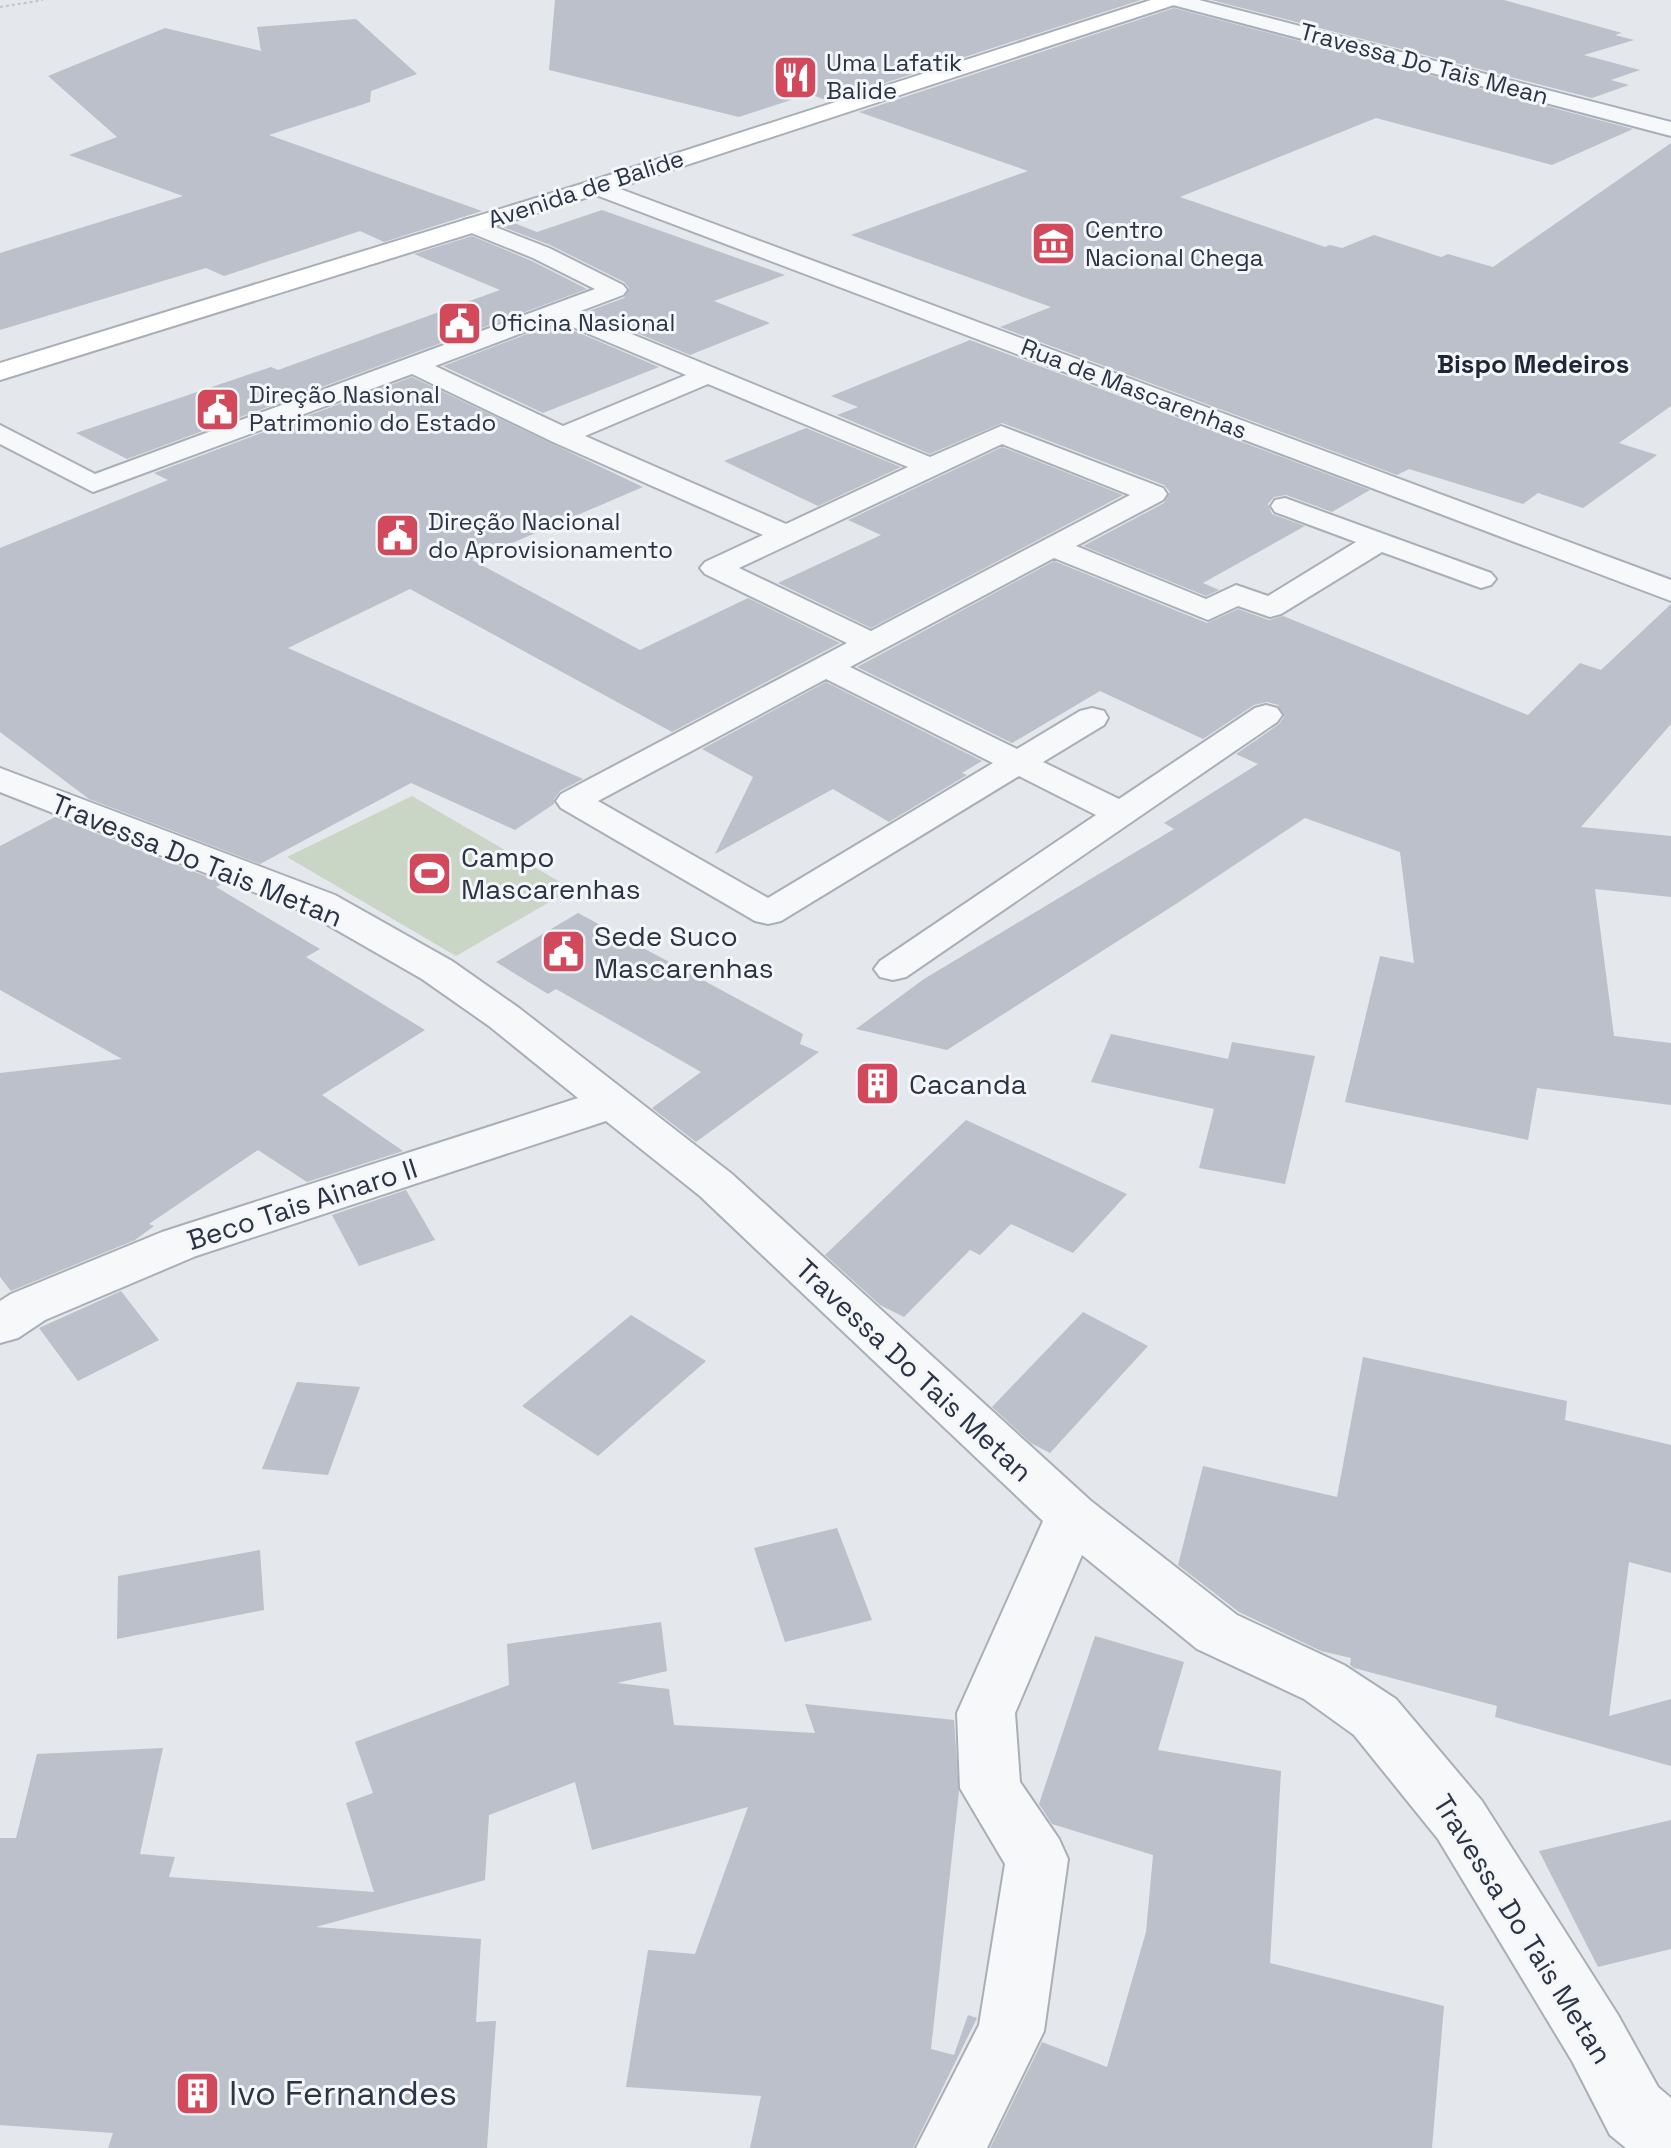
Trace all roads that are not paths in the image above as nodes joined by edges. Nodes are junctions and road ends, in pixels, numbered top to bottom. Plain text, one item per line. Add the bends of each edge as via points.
1 (1170, 0) edge
2 (1176, 0) edge
3 (1671, 129) edge
4 (596, 187) junction
5 (472, 225) junction
6 (554, 311) junction
7 (413, 365) junction
8 (0, 372) edge
9 (705, 376) junction
10 (0, 433) edge
11 (562, 436) junction
12 (930, 467) junction
13 (1285, 506) dead end
14 (786, 534) junction
15 (1379, 541) junction
16 (1053, 547) junction
17 (1481, 579) dead end
18 (1671, 591) edge
19 (871, 643) junction
20 (826, 667) junction
21 (1266, 715) dead end
22 (1092, 718) dead end
23 (1018, 762) junction
24 (0, 779) edge
25 (1122, 814) junction
26 (893, 969) dead end
27 (612, 1103) junction
28 (0, 1325) edge
29 (1072, 1516) junction
30 (1671, 2141) edge
31 (950, 2148) edge

1 - 4 main road, Avenida de Balide
2 - 3 street, Travessa Do Tais Mean
4 - 5 main road, Avenida de Balide
4 - 18 street, Rua de Mascarenhas
5 - 6 lane via 615,290
5 - 8 main road, Avenida de Balide
6 - 7 lane
6 - 9 lane
7 - 10 lane via 93,484
7 - 11 lane
9 - 11 lane
9 - 12 lane
11 - 14 lane
12 - 14 lane
12 - 16 lane via 1001,434 1153,494
13 - 15 lane
14 - 19 lane via 715,568
15 - 16 lane via 1270,608 1236,594 1208,611
15 - 17 lane
16 - 19 lane
19 - 20 lane
20 - 23 lane
20 - 23 lane via 573,801 768,913
21 - 25 lane
22 - 23 lane
23 - 25 lane
24 - 27 street, Travessa Do Tais Metan via 321,904 437,970
25 - 26 lane
27 - 28 street, Beco Tais Ainaro II via 179,1244 28,1307
27 - 29 street, Travessa Do Tais Metan via 716,1185
29 - 30 street, Travessa Do Tais Metan via 1217,1632 1324,1682 1375,1717 1460,1820 1634,2111
29 - 31 street via 986,1713 990,1788 1037,1859 1011,2031

